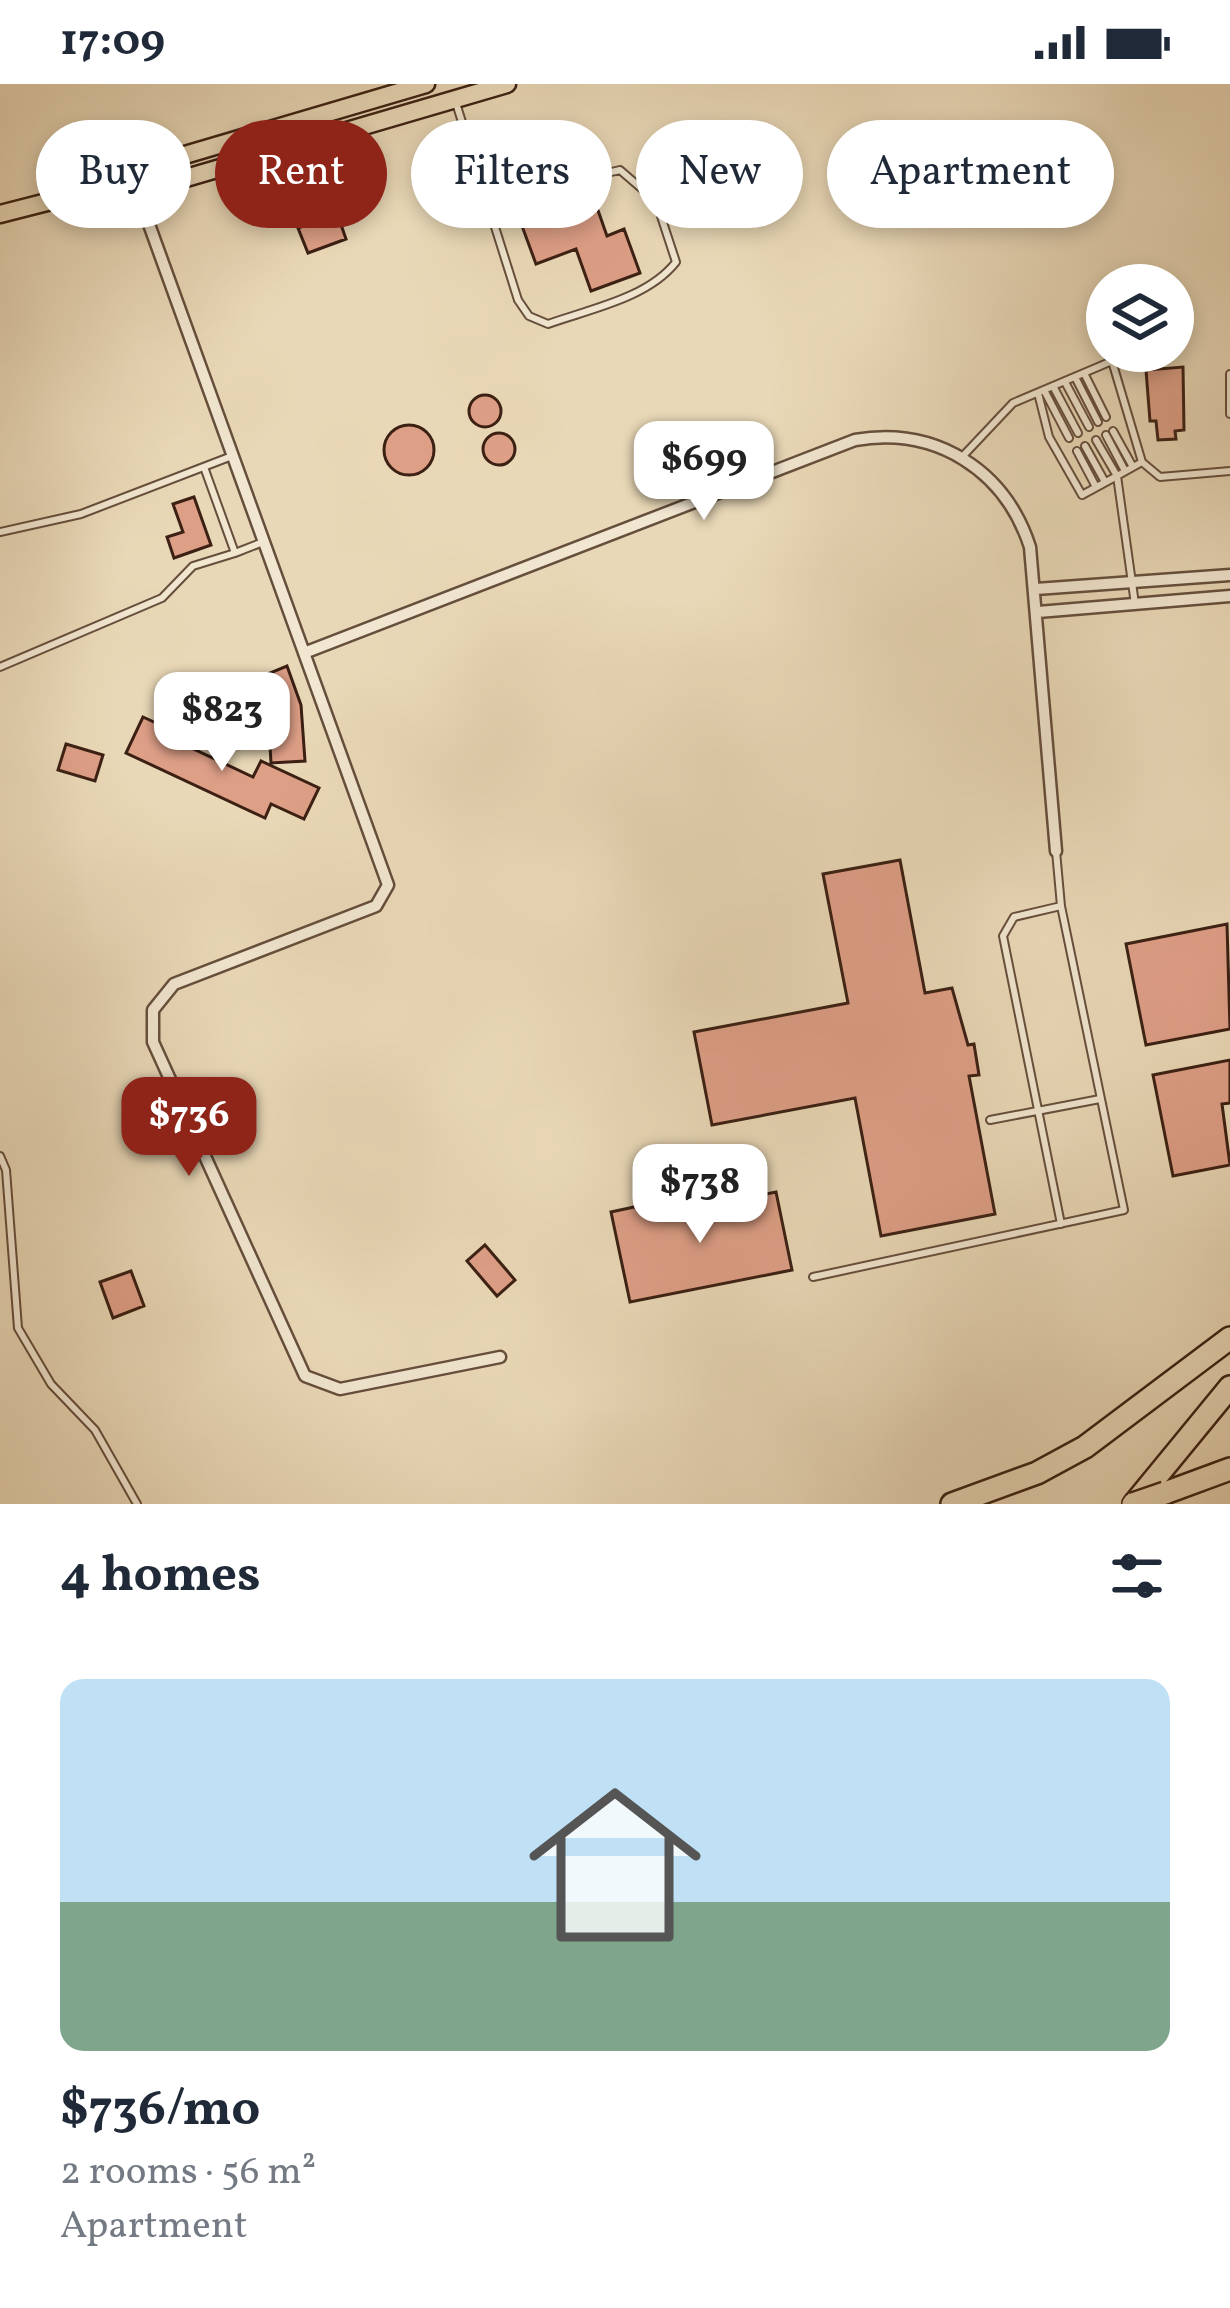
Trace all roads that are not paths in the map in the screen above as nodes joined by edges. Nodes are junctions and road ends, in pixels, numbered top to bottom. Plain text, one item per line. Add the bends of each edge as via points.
1 (426, 84) edge
2 (507, 84) edge
3 (455, 100) junction
4 (368, 102) junction
5 (374, 120) edge
6 (387, 120) edge
7 (461, 120) edge
8 (191, 153) edge
9 (484, 202) joint
10 (36, 205) edge
11 (0, 214) edge
12 (150, 228) edge
13 (1230, 374) edge
14 (1080, 375) junction
15 (1064, 381) junction
16 (1045, 390) junction
17 (1230, 403) edge
18 (1230, 414) edge
19 (1102, 420) dead end
20 (1089, 427) dead end
21 (1078, 433) dead end
22 (1110, 433) dead end
23 (1069, 438) dead end
24 (1096, 440) dead end
25 (1081, 449) dead end
26 (232, 457) junction
27 (962, 457) junction
28 (1142, 462) junction
29 (204, 467) junction
30 (1230, 471) edge
31 (1125, 472) junction
32 (1101, 485) junction
33 (0, 532) edge
34 (263, 542) junction
35 (235, 553) junction
36 (1230, 575) edge
37 (1134, 582) junction
38 (1036, 589) junction
39 (1230, 596) edge
40 (1136, 604) junction
41 (1038, 612) junction
42 (304, 653) junction
43 (0, 667) edge
44 (1056, 851) joint
45 (1060, 906) junction
46 (1100, 1099) junction
47 (1038, 1111) junction
48 (990, 1120) dead end
49 (0, 1156) edge
50 (1060, 1224) junction
51 (813, 1277) dead end
52 (1230, 1338) edge
53 (500, 1357) dead end
54 (1230, 1387) edge
55 (1230, 1469) edge
56 (137, 1504) edge
57 (952, 1504) edge
58 (1133, 1504) edge

1 - 4 main road
2 - 3 main road
3 - 6 main road
3 - 7 lane
4 - 5 lane
4 - 8 main road
9 - 9 lane via 518,299 529,316 548,324 664,278 676,262 656,201 620,170
10 - 11 main road
12 - 26 street
13 - 17 lane
14 - 15 lane
14 - 19 lane
14 - 28 lane via 1112,361
15 - 16 lane
15 - 20 lane
16 - 21 lane
16 - 23 lane
16 - 27 lane via 1013,404
16 - 32 lane via 1049,437 1082,495
17 - 18 lane
22 - 31 lane
24 - 31 lane
25 - 32 lane
26 - 29 lane
26 - 34 street
27 - 38 street via 1018,516
27 - 42 street via 902,437 855,440
28 - 30 lane via 1160,478
28 - 31 lane
29 - 33 lane via 81,514
29 - 35 lane
31 - 32 lane
31 - 37 lane
34 - 35 lane
34 - 42 street
35 - 43 lane via 194,566 162,598
36 - 37 street
37 - 38 street
37 - 40 lane
38 - 41 street
39 - 40 street
40 - 41 street
41 - 44 street
42 - 53 street via 387,879 385,897 174,984 156,1003 151,1034 305,1376 340,1389
44 - 45 lane
45 - 46 lane
45 - 47 lane via 1014,916 1003,936
46 - 47 lane
46 - 50 lane via 1124,1210
47 - 48 lane
47 - 50 lane
49 - 56 lane via 22,1339 95,1430
50 - 51 lane
52 - 57 highway via 1085,1447
54 - 58 highway
55 - 58 highway, bridge

